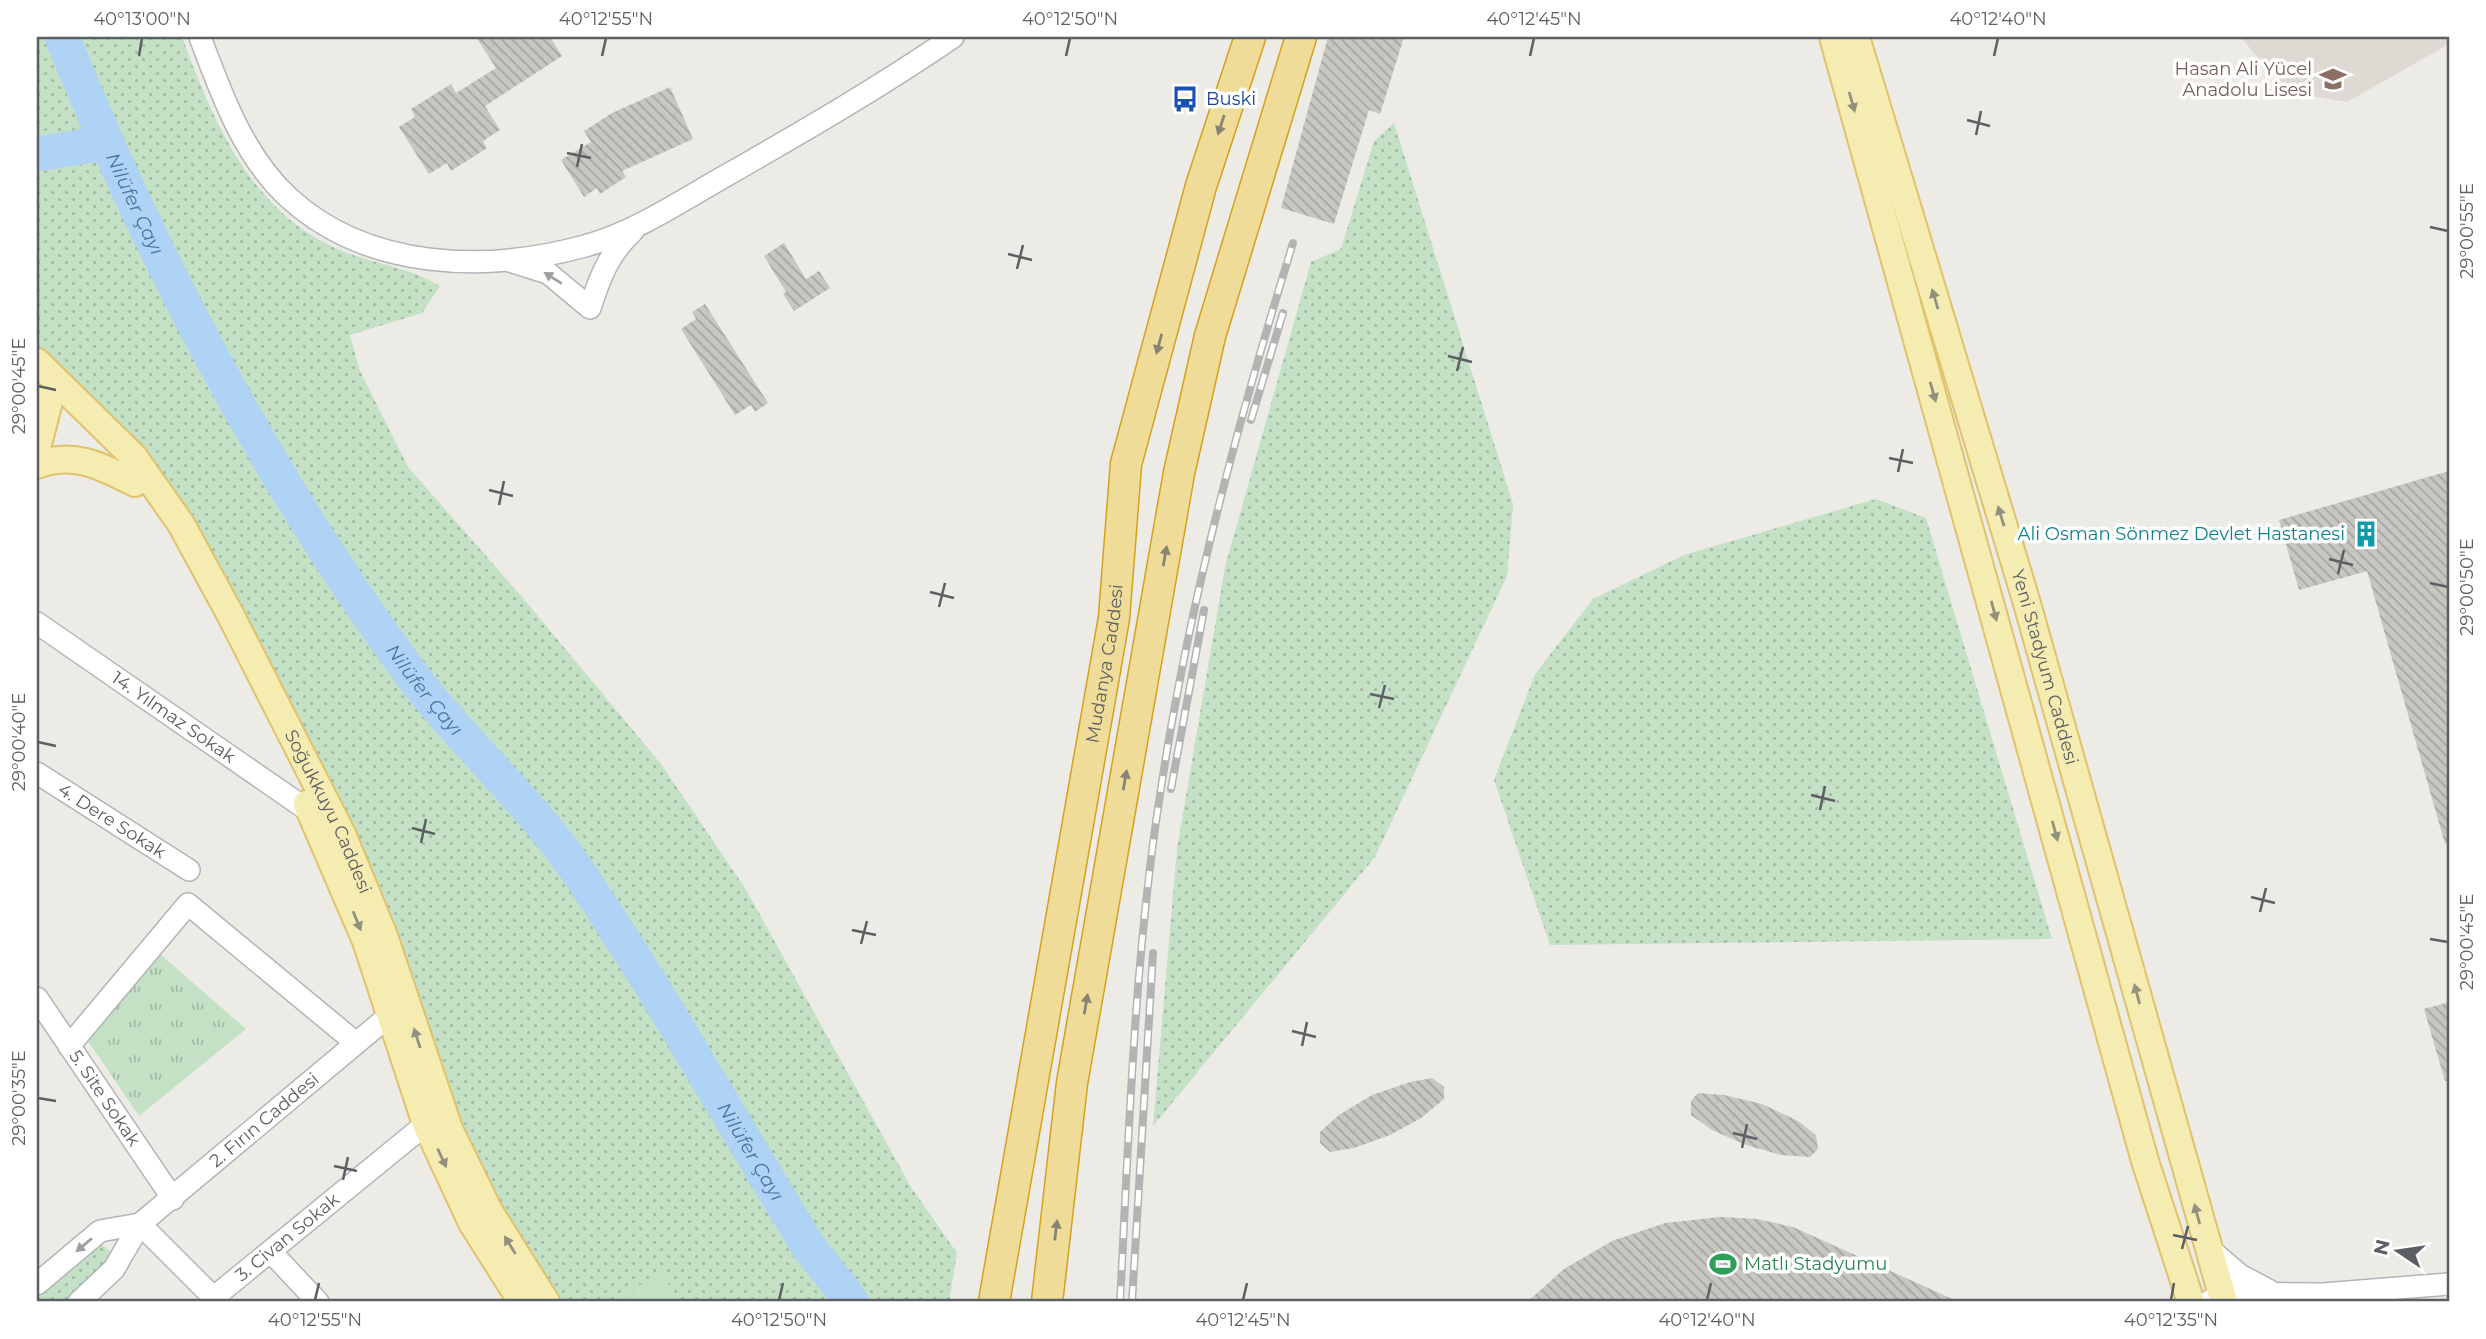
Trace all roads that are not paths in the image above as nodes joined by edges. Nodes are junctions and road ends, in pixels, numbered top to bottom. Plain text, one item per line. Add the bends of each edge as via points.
1 (200, 37) edge
2 (953, 37) edge
3 (1250, 37) edge
4 (1301, 37) edge
5 (1833, 37) edge
6 (1856, 37) edge
7 (638, 226) junction
8 (508, 260) junction
9 (43, 376) edge
10 (37, 447) edge
11 (37, 465) edge
12 (135, 483) junction
13 (37, 623) edge
14 (37, 773) edge
15 (312, 813) junction
16 (189, 870) dead end
17 (37, 999) edge
18 (390, 1015) junction
19 (356, 1043) junction
20 (69, 1046) junction
21 (425, 1124) junction
22 (173, 1199) junction
23 (139, 1224) junction
24 (997, 1247) junction
25 (2206, 1247) junction
26 (271, 1252) junction
27 (37, 1284) edge
28 (2449, 1284) edge
29 (2384, 1296) edge
30 (2276, 1298) edge
31 (2218, 1299) edge
32 (216, 1300) edge
33 (1047, 1300) edge
34 (79, 1302) edge
35 (318, 1302) edge
36 (522, 1302) edge
37 (546, 1302) edge
38 (983, 1302) edge
39 (994, 1302) edge
40 (2192, 1302) edge

1 - 8 street via 251,153 288,197 328,229 370,248 408,257
2 - 7 street via 876,89
3 -> 24 highway, Mudanya Caddesi via 1201,186 1126,464 1114,618
33 -> 4 highway, Mudanya Caddesi via 1072,1083 1179,474 1210,336
5 -> 40 main road, Yeni Stadyum Caddesi via 2145,1161
25 -> 6 main road, Yeni Stadyum Caddesi via 2026,600
7 - 8 street via 585,246
7 -> 8 street via 615,248 590,308 548,273
9 - 10 main road
9 - 12 main road, Soğukkuyu Caddesi
37 -> 9 main road, Soğukkuyu Caddesi via 489,1211 449,1129 384,936 342,834 230,614 181,524 134,457
11 - 12 main road via 74,458
12 - 15 main road, Soğukkuyu Caddesi via 203,600
13 - 15 street, 14. Yılmaz Sokak
14 - 16 street, 4. Dere Sokak
15 -> 18 main road, Soğukkuyu Caddesi via 366,941
17 - 20 street, 5. Site Sokak
18 - 19 street, 2. Fırın Caddesi
18 - 21 main road, Soğukkuyu Caddesi
19 - 20 street via 188,904
19 - 22 street, 2. Fırın Caddesi
20 - 22 street, 5. Site Sokak
21 - 26 street, 3. Civan Sokak
21 -> 36 main road, Soğukkuyu Caddesi via 472,1223
22 - 23 street, 2. Fırın Caddesi
23 -> 27 street, 2. Fırın Caddesi via 100,1231
23 - 32 street
23 - 34 street, 2. Fırın Caddesi via 114,1269
24 - 38 highway
24 - 39 highway, Mudanya Caddesi
25 - 30 street
25 - 31 main road, Yeni Stadyum Caddesi
26 - 32 street, 3. Civan Sokak
26 - 35 street
28 - 29 street
29 - 30 street
30 - 31 street

